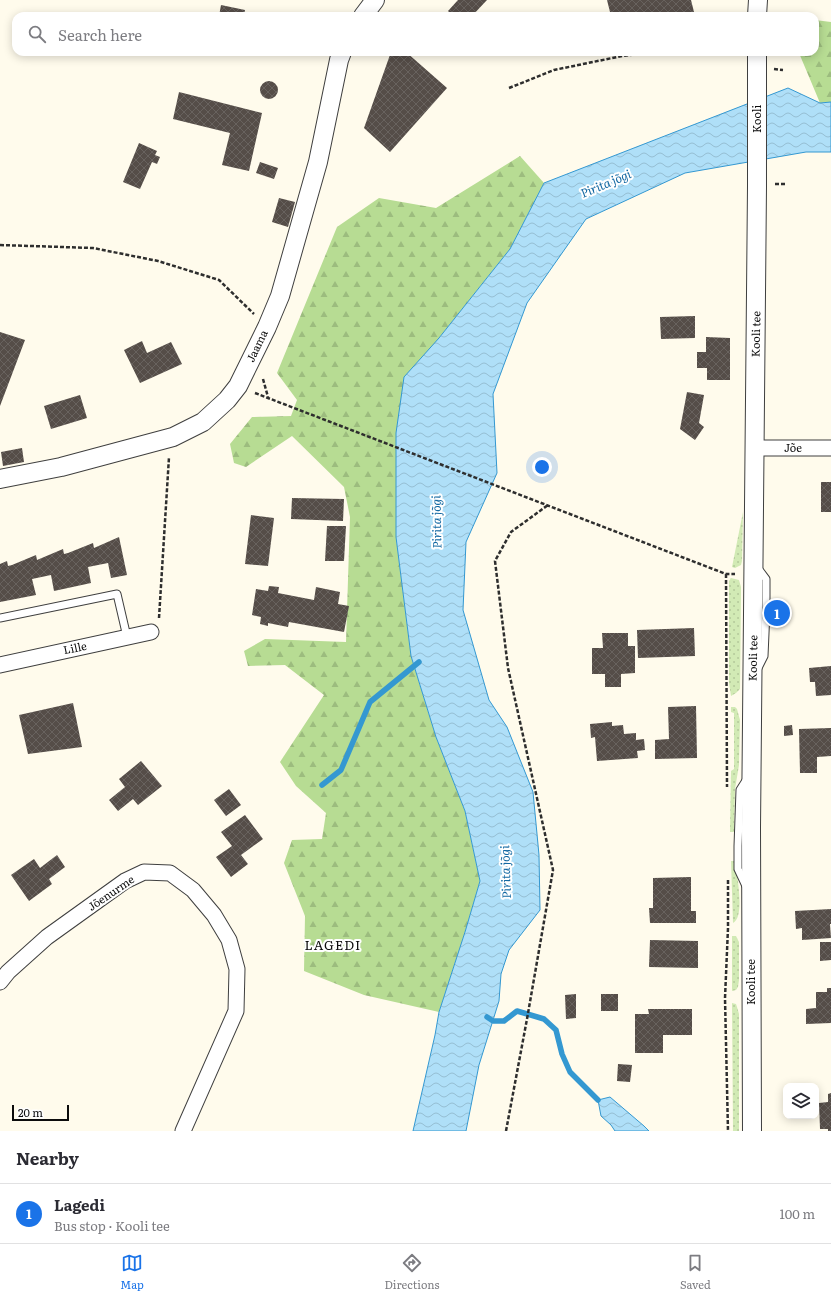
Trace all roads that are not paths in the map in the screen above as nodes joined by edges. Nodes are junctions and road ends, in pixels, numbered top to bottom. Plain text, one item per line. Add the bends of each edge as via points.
1 (375, 0) edge
2 (758, 0) edge
3 (366, 12) edge
4 (758, 12) edge
5 (340, 56) edge
6 (757, 60) edge
7 (764, 185) joint
8 (754, 448) junction
9 (831, 448) edge
10 (0, 479) edge
11 (0, 618) edge
12 (151, 632) road end
13 (127, 637) junction
14 (0, 665) edge
15 (0, 982) edge
16 (183, 1131) edge
17 (752, 1131) edge

1 - 3 street
2 - 4 street
5 - 10 street, Jaama via 318,162 280,296 238,386 227,400 203,422 173,438 61,467
6 - 7 street, Kooli
7 - 8 street, Kooli tee
8 - 9 street, Jõe
8 - 17 street, Kooli tee
11 - 13 lane via 117,594
12 - 13 street, Lille
13 - 14 street, Lille
15 - 16 street, Jõenurme via 47,937 125,881 144,872 170,874 193,890 214,915 229,940 237,969 236,1011

